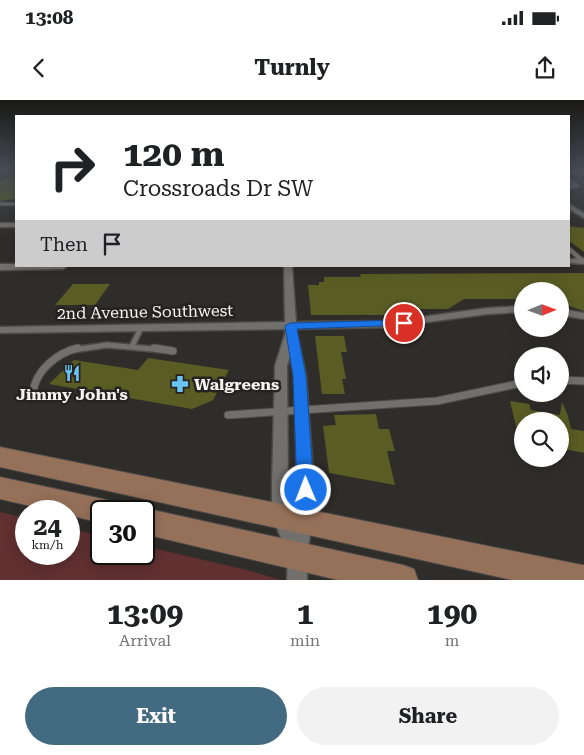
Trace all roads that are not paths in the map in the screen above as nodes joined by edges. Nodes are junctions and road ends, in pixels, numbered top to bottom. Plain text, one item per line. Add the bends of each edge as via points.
1 (570, 202) edge
2 (0, 204) edge
3 (15, 204) edge
4 (570, 207) edge
5 (584, 209) edge
6 (584, 216) edge
7 (0, 225) edge
8 (15, 225) edge
9 (570, 250) edge
10 (570, 261) edge
11 (584, 261) edge
12 (0, 267) edge
13 (15, 267) edge
14 (288, 267) edge
15 (514, 309) edge
16 (569, 313) edge
17 (573, 314) junction
18 (584, 316) edge
19 (584, 325) edge
20 (141, 328) junction
21 (0, 330) edge
22 (291, 330) junction
23 (132, 346) junction
24 (173, 351) dead end
25 (569, 380) edge
26 (584, 381) edge
27 (514, 385) edge
28 (38, 396) dead end
29 (302, 409) junction
30 (282, 410) junction
31 (228, 415) dead end
32 (0, 457) edge
33 (0, 488) edge
34 (90, 508) edge
35 (292, 518) junction
36 (155, 523) edge
37 (297, 568) edge
38 (403, 580) edge
39 (582, 580) edge

1 - 5 street
2 - 3 lane
4 - 6 street
7 - 8 street
9 - 11 lane
10 - 11 street
12 - 13 street
14 - 22 street
15 - 22 street, 2nd Avenue Southwest via 473,311 418,322
16 - 17 street
17 - 18 street
17 - 19 street
20 - 21 street, 2nd Avenue Southwest
20 - 22 street, 2nd Avenue Southwest
20 - 23 lane
22 - 29 street
22 - 30 street via 281,366
23 - 24 lane
23 - 28 lane via 81,347 62,353 39,375 33,392
25 - 26 lane
27 - 29 lane via 454,399
29 - 30 lane
29 - 35 street via 306,483
30 - 31 lane
30 - 35 street
32 - 35 main road
33 - 34 main road
35 - 37 street
35 - 39 main road
36 - 37 main road
37 - 38 main road

